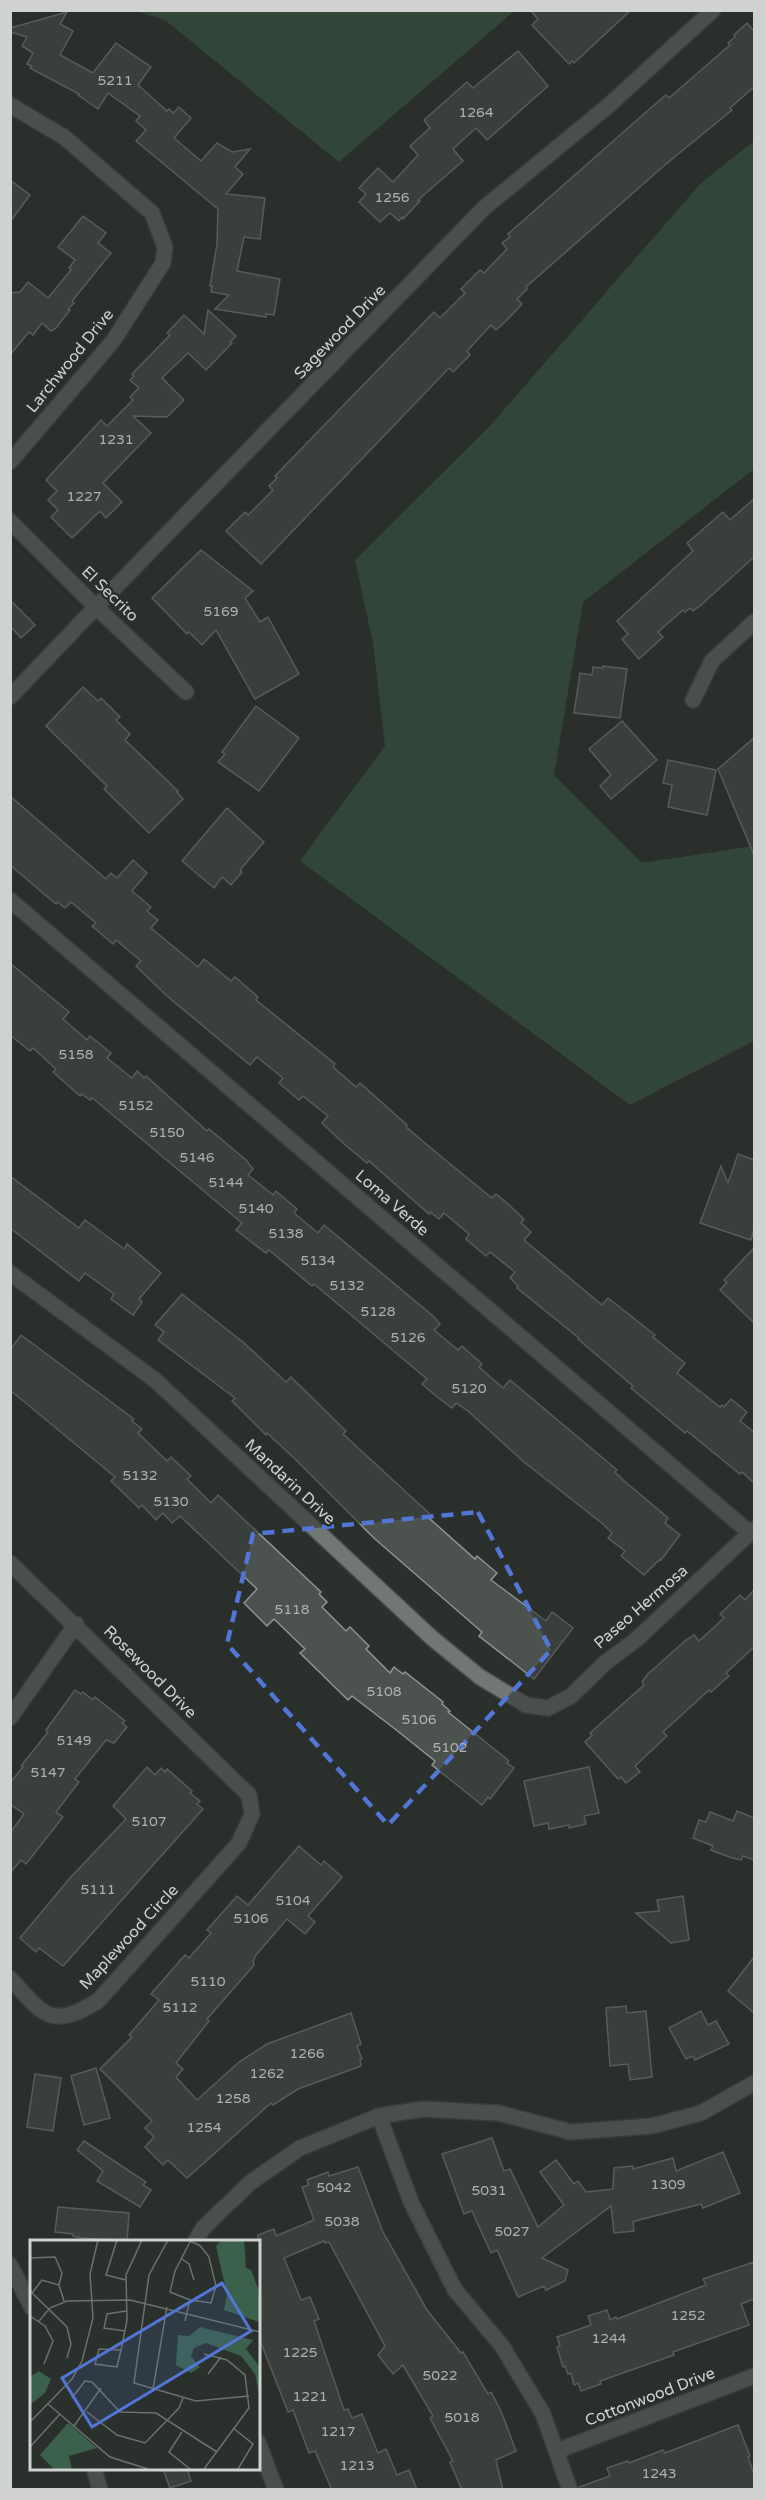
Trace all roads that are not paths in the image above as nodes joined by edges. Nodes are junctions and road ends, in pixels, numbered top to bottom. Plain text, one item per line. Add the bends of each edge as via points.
1 (713, 10) edge
2 (10, 105) edge
3 (10, 462) edge
4 (10, 521) edge
5 (96, 607) junction
6 (754, 622) edge
7 (186, 692) dead end
8 (10, 697) edge
9 (693, 700) dead end
10 (10, 900) edge
11 (10, 1273) edge
12 (752, 1531) edge
13 (10, 1563) edge
14 (76, 1624) junction
15 (548, 1708) joint
16 (10, 1718) edge
17 (252, 1814) joint
18 (10, 1978) edge
19 (754, 2083) edge
20 (379, 2116) junction
21 (196, 2240) edge
22 (10, 2265) edge
23 (30, 2304) edge
24 (754, 2376) edge
25 (260, 2447) edge
26 (557, 2451) junction
27 (94, 2470) edge
28 (100, 2490) edge
29 (276, 2490) edge
30 (570, 2490) edge

1 - 5 street, Sagewood Drive via 608,106 484,208
2 - 3 street, Larchwood Drive via 64,137 152,213 165,247 163,264 113,341
4 - 5 street, El Secrito
5 - 7 street, El Secrito
5 - 8 street, Sagewood Drive
6 - 9 street via 712,661
10 - 12 street, Loma Verde
11 - 15 street, Mandarin Drive via 155,1380 432,1638 480,1677 526,1705
12 - 15 street, Paseo Hermosa via 637,1639 571,1696
13 - 14 street, Rosewood Drive
14 - 16 street
14 - 17 street, Rosewood Drive via 249,1795
17 - 18 street, Maplewood Circle via 239,1843 98,2001 77,2014 58,2018 37,2007
19 - 20 street via 701,2113 652,2126 571,2132 498,2114 423,2109
20 - 21 street via 300,2148 251,2182 203,2228
20 - 26 street via 411,2202 455,2290 502,2346 543,2414
22 - 23 street
24 - 26 street, Cottonwood Drive
25 - 29 street
26 - 30 street
27 - 28 street

